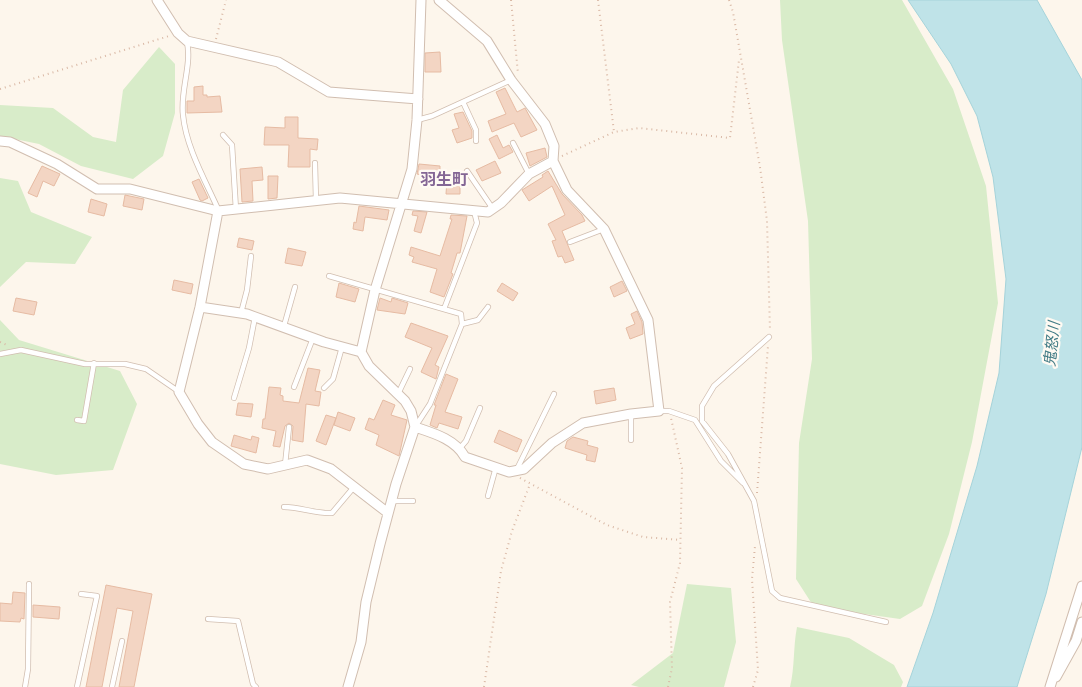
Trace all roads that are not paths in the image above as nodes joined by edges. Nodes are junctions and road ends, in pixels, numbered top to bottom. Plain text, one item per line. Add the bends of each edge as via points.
1 (157, 0) edge
2 (421, 0) edge
3 (439, 0) edge
4 (187, 41) junction
5 (511, 80) junction
6 (418, 99) junction
7 (463, 102) junction
8 (417, 120) junction
9 (223, 135) dead end
10 (0, 141) edge
11 (476, 142) dead end
12 (513, 143) dead end
13 (553, 161) junction
14 (315, 164) dead end
15 (467, 171) dead end
16 (529, 174) junction
17 (316, 201) junction
18 (401, 202) junction
19 (493, 209) junction
20 (236, 210) junction
21 (473, 210) junction
22 (218, 211) junction
23 (604, 229) junction
24 (570, 242) dead end
25 (251, 256) dead end
26 (329, 276) dead end
27 (295, 287) dead end
28 (375, 290) junction
29 (200, 307) junction
30 (444, 308) junction
31 (488, 308) dead end
32 (241, 313) junction
33 (255, 317) junction
34 (462, 324) junction
35 (283, 327) junction
36 (769, 337) road end
37 (313, 338) junction
38 (342, 347) junction
39 (362, 352) junction
40 (0, 354) edge
41 (94, 363) junction
42 (410, 369) dead end
43 (294, 387) dead end
44 (324, 388) dead end
45 (180, 392) junction
46 (398, 394) junction
47 (554, 394) dead end
48 (234, 398) dead end
49 (480, 408) dead end
50 (659, 411) junction
51 (631, 414) junction
52 (77, 420) dead end
53 (289, 426) dead end
54 (415, 426) junction
55 (631, 440) dead end
56 (460, 448) junction
57 (285, 465) junction
58 (496, 467) junction
59 (513, 471) junction
60 (354, 487) junction
61 (748, 488) junction
62 (488, 496) dead end
63 (392, 501) junction
64 (413, 501) dead end
65 (284, 506) dead end
66 (388, 513) junction
67 (29, 584) dead end
68 (1082, 586) edge
69 (81, 594) dead end
70 (208, 619) dead end
71 (886, 622) dead end
72 (1082, 622) edge
73 (122, 640) dead end
74 (1051, 685) edge
75 (25, 687) edge
76 (77, 687) edge
77 (112, 687) edge
78 (256, 687) edge
79 (348, 687) edge

1 - 4 street via 178,33
2 - 6 street
3 - 5 street via 487,40
4 - 6 street via 278,62 329,92
4 - 22 lane via 189,51 183,116 194,158
5 - 7 lane
5 - 13 street via 545,124 554,146
6 - 8 street
7 - 8 lane
7 - 11 lane via 476,130
8 - 18 street via 412,169
9 - 20 lane via 232,145
10 - 22 street via 10,142 57,164 97,190 130,190
12 - 16 lane
13 - 16 street
13 - 23 street via 567,190
14 - 17 lane
15 - 19 lane
16 - 19 street
17 - 18 street via 340,198
17 - 20 street
18 - 21 street
18 - 28 street
19 - 21 street via 488,212
20 - 22 street
21 - 30 lane via 477,223
22 - 29 street
23 - 24 lane
23 - 50 street via 648,320
25 - 32 lane
26 - 28 lane
27 - 35 lane
28 - 30 lane
28 - 39 street
29 - 32 street
29 - 45 street
30 - 34 lane via 461,314
31 - 34 lane via 478,320
32 - 33 street
33 - 35 street
33 - 48 lane via 250,348
34 - 54 lane via 430,404
35 - 37 street
36 - 61 lane via 714,386 702,406 702,420
37 - 38 street
37 - 43 lane
38 - 39 street
38 - 44 lane via 333,379
39 - 46 street via 369,366
40 - 41 lane via 21,350 84,364
41 - 45 lane via 125,364 146,369
41 - 52 lane via 84,421
42 - 46 lane
45 - 57 street via 212,442 244,464 268,469
46 - 54 street via 411,411
47 - 59 lane
49 - 56 lane
50 - 51 street
50 - 61 lane via 695,420 721,461
51 - 55 lane
51 - 59 street via 583,423 552,443 524,469
53 - 57 lane
54 - 56 street
54 - 63 street
56 - 58 street via 464,457
57 - 60 street via 307,460 331,469
58 - 59 street
58 - 62 lane
60 - 65 lane via 332,513 317,514 300,507
60 - 66 street
61 - 71 lane via 756,511 772,591 780,598
63 - 64 lane
63 - 66 street
66 - 79 street via 366,602 361,642
67 - 75 lane
68 - 74 street
69 - 76 lane via 96,596
70 - 78 lane via 238,621
72 - 74 street via 1067,661
73 - 77 lane

